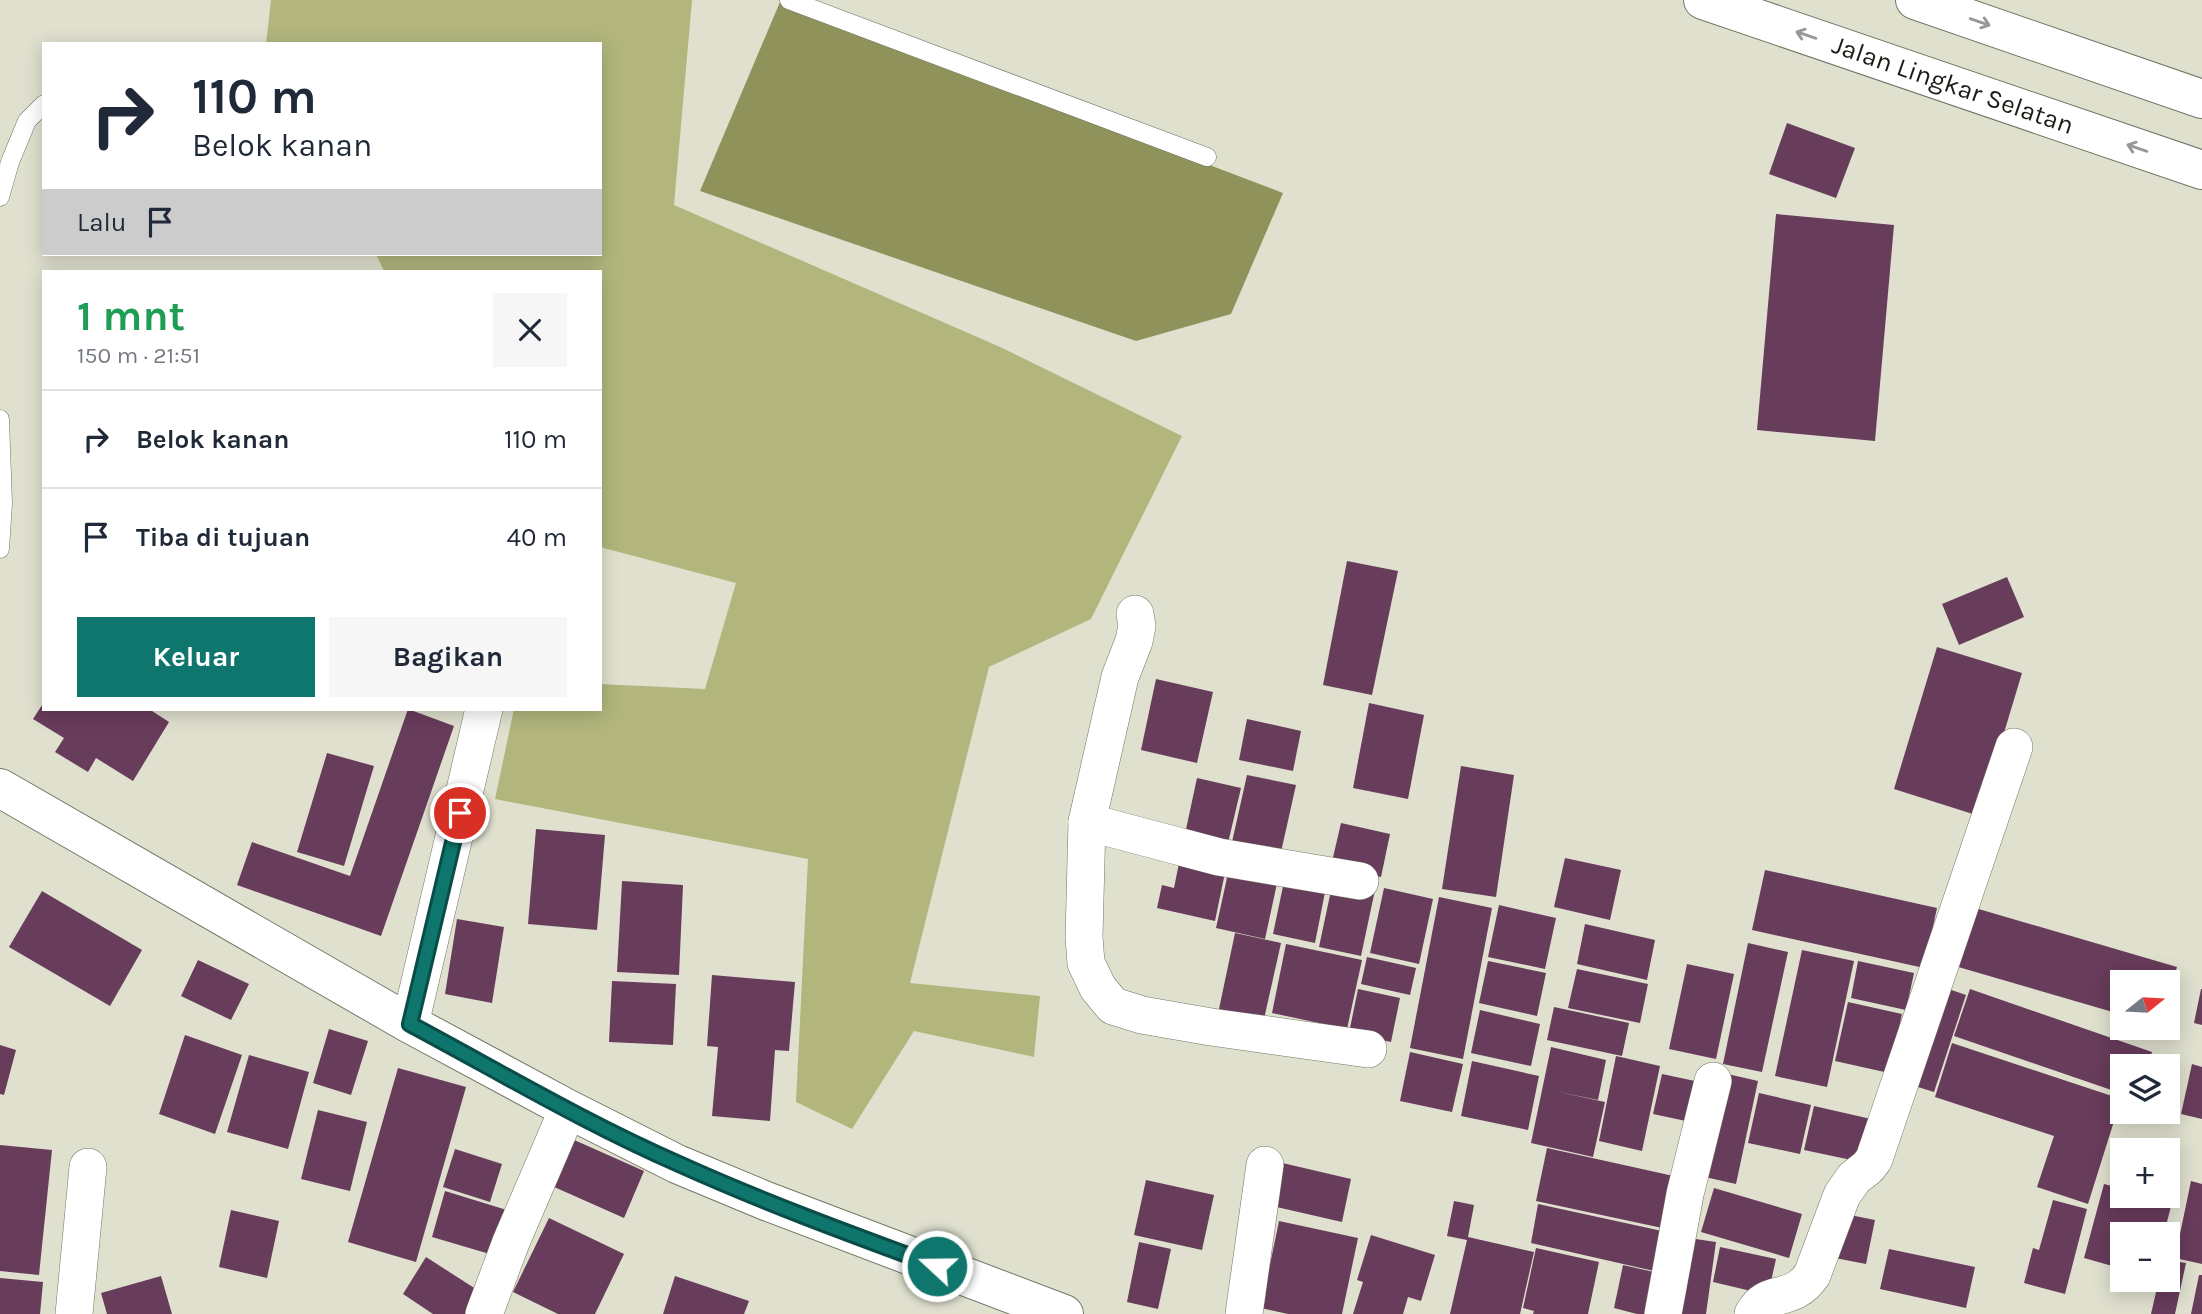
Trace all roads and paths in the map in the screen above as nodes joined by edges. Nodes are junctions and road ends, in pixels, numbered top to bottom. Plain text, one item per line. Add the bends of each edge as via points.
1 (789, 0) edge
2 (1703, 0) edge
3 (1915, 0) edge
4 (2202, 99) edge
5 (42, 106) edge
6 (1207, 157) dead end
7 (2202, 170) edge
8 (0, 197) edge
9 (0, 419) edge
10 (0, 549) edge
11 (1135, 614) dead end
12 (484, 711) edge
13 (2014, 747) dead end
14 (0, 788) edge
15 (1087, 822) junction
16 (1360, 880) dead end
17 (410, 1024) junction
18 (1368, 1049) dead end
19 (1713, 1081) dead end
20 (568, 1109) junction
21 (1265, 1165) dead end
22 (88, 1167) dead end
23 (74, 1314) edge
24 (484, 1314) edge
25 (1064, 1314) edge
26 (1244, 1314) edge
27 (1663, 1314) edge
28 (1753, 1314) edge

1 - 6 lane
7 -> 2 main road, Jalan Lingkar Selatan
3 -> 4 main road
5 - 8 lane via 27,121
9 - 10 lane
11 - 15 street via 1134,641 1119,677
12 - 17 street
13 - 28 street via 1874,1159 1842,1195 1806,1283 1790,1294 1764,1300
14 - 17 main road
15 - 16 street via 1219,857
15 - 18 street via 1086,963 1113,1006 1211,1027
17 - 20 main road
19 - 27 street via 1685,1194
20 - 24 street
20 - 25 main road via 677,1164 766,1201
21 - 26 street
22 - 23 street

